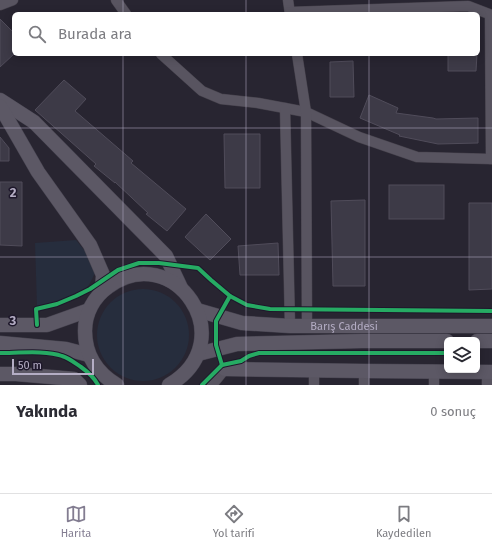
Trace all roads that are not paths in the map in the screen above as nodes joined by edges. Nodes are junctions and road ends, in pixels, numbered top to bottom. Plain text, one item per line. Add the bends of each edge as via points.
1 (12, 0) edge
2 (116, 0) edge
3 (288, 0) edge
4 (478, 4) edge
5 (0, 5) edge
6 (125, 12) edge
7 (290, 12) edge
8 (315, 12) edge
9 (491, 15) edge
10 (163, 56) edge
11 (297, 56) edge
12 (0, 100) edge
13 (0, 106) edge
14 (285, 108) junction
15 (306, 112) junction
16 (492, 159) edge
17 (181, 288) junction
18 (102, 291) junction
19 (89, 310) junction
20 (197, 310) junction
21 (0, 325) edge
22 (290, 326) junction
23 (492, 326) edge
24 (307, 327) junction
25 (444, 341) edge
26 (480, 341) edge
27 (492, 341) edge
28 (0, 343) edge
29 (198, 354) junction
30 (89, 355) junction
31 (225, 369) joint
32 (314, 370) junction
33 (0, 374) edge
34 (489, 376) edge
35 (364, 378) edge
36 (434, 378) edge
37 (77, 382) edge
38 (117, 385) edge
39 (169, 385) edge
40 (212, 385) edge
41 (314, 385) edge

1 - 5 street
2 - 6 street
3 - 7 street
4 - 8 street
4 - 9 street
9 - 16 street
10 - 14 street via 202,91 214,97
11 - 15 street
12 - 17 main road via 34,122 166,256
13 - 18 main road via 38,172 90,245 102,275
14 - 15 street
14 - 22 street
15 - 16 street via 359,137 417,157
15 - 24 street
17 - 18 main road via 166,279 149,274 132,275 116,281
17 - 20 main road
18 - 19 main road
19 - 21 main road via 47,325
19 - 30 main road via 85,325
20 - 22 main road, Barış Caddesi via 242,323
20 - 29 main road via 201,325
22 - 24 main road, Barış Caddesi
23 - 24 main road, Barış Caddesi
25 - 29 main road, Barış Caddesi via 237,344
26 - 27 main road
28 - 30 main road via 66,348
29 - 39 main road via 190,368
30 - 38 main road via 97,369
31 - 32 main road
31 - 40 street
32 - 35 main road
32 - 41 street
33 - 37 main road
34 - 36 main road
35 - 36 main road

